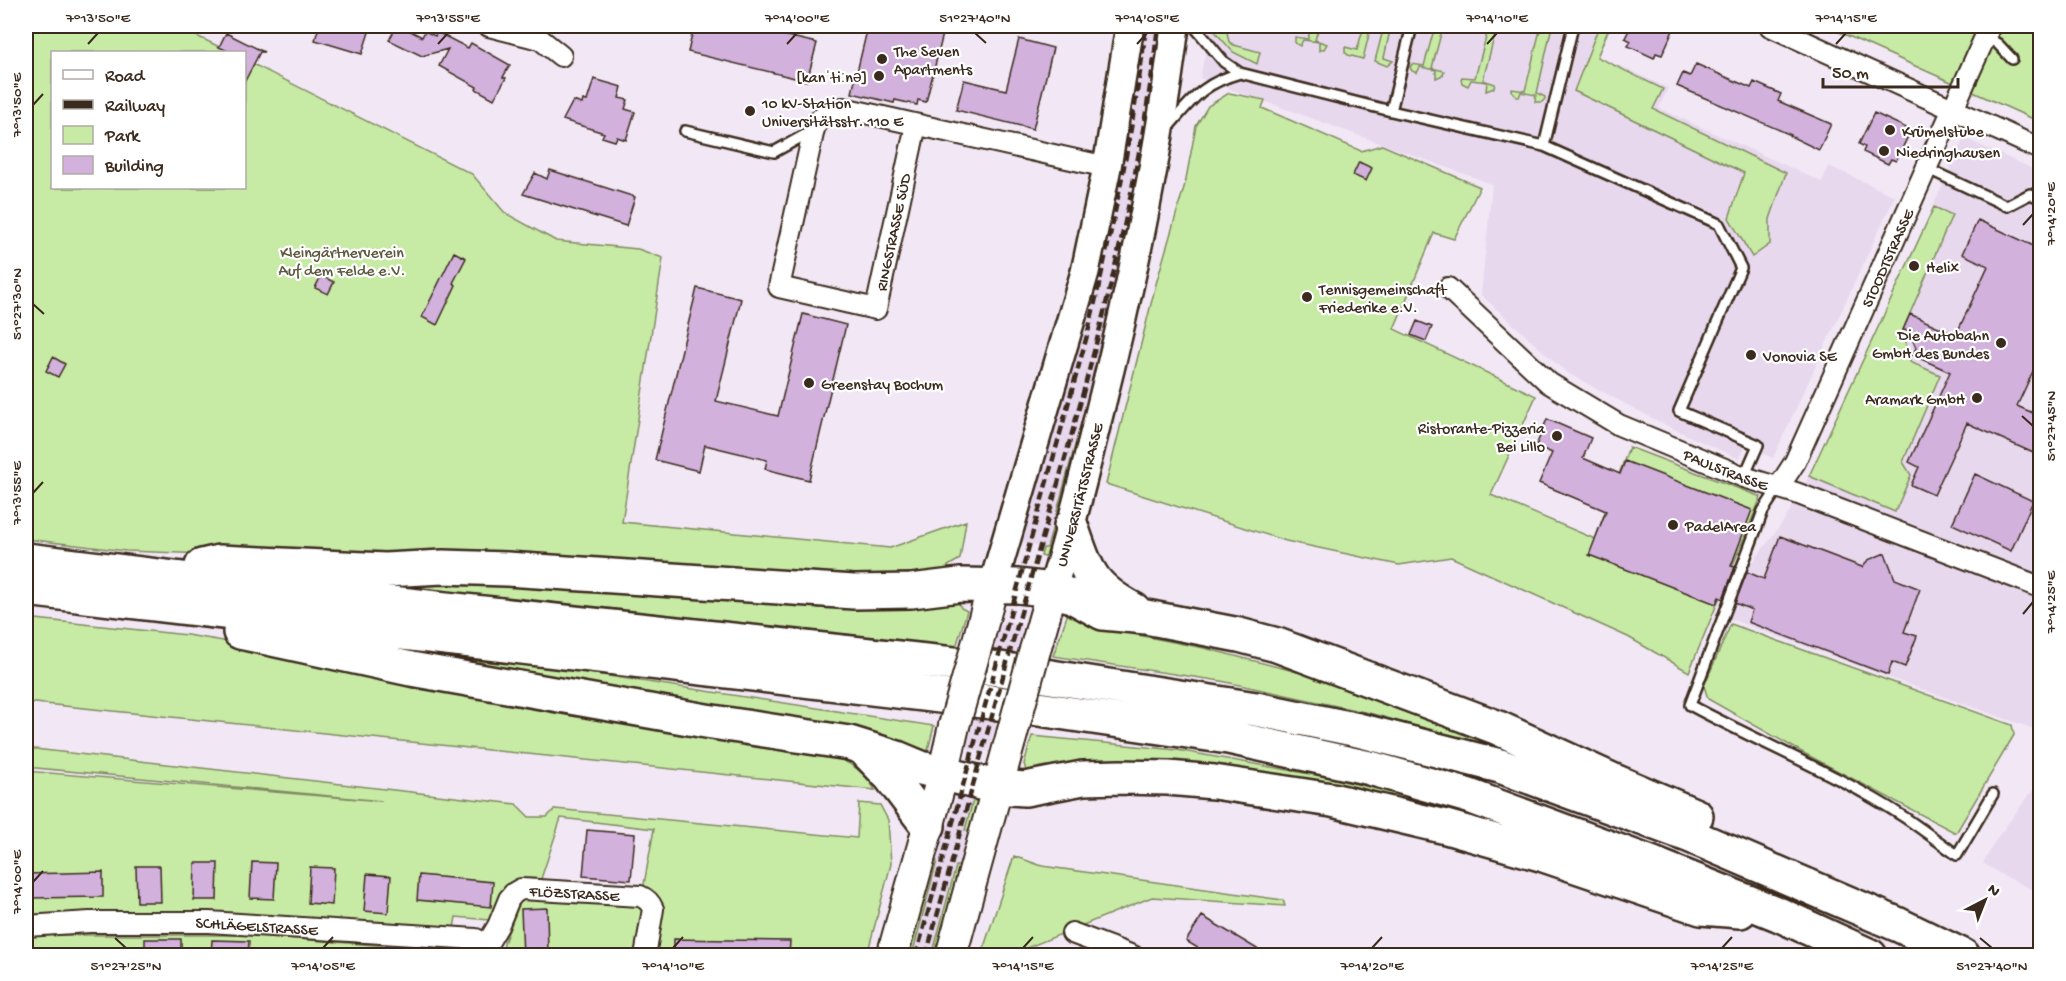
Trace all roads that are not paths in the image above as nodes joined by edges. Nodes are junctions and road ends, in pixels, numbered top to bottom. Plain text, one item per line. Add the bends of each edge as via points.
1 (489, 26) edge
2 (1130, 26) edge
3 (1175, 26) edge
4 (1194, 26) edge
5 (1412, 26) edge
6 (1573, 26) edge
7 (1770, 26) edge
8 (1988, 31) edge
9 (561, 56) dead end
10 (2012, 59) dead end
11 (1240, 73) junction
12 (1953, 109) junction
13 (1391, 111) junction
14 (916, 125) junction
15 (814, 129) junction
16 (685, 131) dead end
17 (1161, 135) junction
18 (1544, 146) junction
19 (2040, 148) edge
20 (1107, 168) junction
21 (1926, 168) junction
22 (2040, 198) edge
23 (1448, 288) dead end
24 (1744, 477) junction
25 (1778, 488) junction
26 (1071, 526) junction
27 (26, 560) edge
28 (155, 575) junction
29 (993, 585) junction
30 (2040, 587) edge
31 (26, 589) edge
32 (1052, 590) junction
33 (93, 597) junction
34 (1146, 616) junction
35 (864, 749) junction
36 (943, 774) junction
37 (996, 787) junction
38 (1993, 794) dead end
39 (928, 826) junction
40 (1778, 914) junction
41 (1899, 925) junction
42 (26, 926) edge
43 (1072, 933) dead end
44 (487, 951) edge
45 (645, 956) edge
46 (892, 956) edge
47 (951, 956) edge
48 (1134, 956) edge
49 (1870, 956) edge
50 (1963, 956) edge

1 - 9 street via 540,39
2 - 20 main road
3 - 17 main road, UNIVERSITÄTSSTRASSE
4 - 11 lane via 1224,62
5 - 13 lane
6 - 18 lane
7 - 12 street
8 - 10 lane
8 - 12 street, STOODTSTRASSE
11 - 13 lane
11 - 17 lane via 1200,91
12 - 19 street
12 - 21 street, STOODTSTRASSE
13 - 18 lane
14 - 15 street, RINGSTRASSE SÜD via 843,108 827,112
14 - 15 street, RINGSTRASSE SÜD via 876,309 778,287
14 - 20 street
15 - 16 lane via 774,152
17 - 26 main road, UNIVERSITÄTSSTRASSE via 1117,343
18 - 24 lane via 1719,224 1741,268 1679,411 1758,445
20 - 29 main road via 1085,272
21 - 22 lane via 2007,206 2030,194
21 - 25 street, STOODTSTRASSE via 1795,462
23 - 24 street, PAULSTRASSE via 1549,383 1619,425
24 - 25 street, PAULSTRASSE
25 - 30 street, PAULSTRASSE
25 - 38 lane via 1763,511 1690,705 1893,811 1957,855
26 - 32 main road, UNIVERSITÄTSSTRASSE
26 - 34 highway via 1087,568 1101,589
27 - 28 highway
28 - 29 highway via 219,562 385,570 507,569 884,592
28 - 41 highway via 1000,669 1256,709 1500,766 1691,836
29 - 32 highway
29 - 36 main road, bridge
31 - 33 highway
32 - 34 highway via 1103,613
32 - 37 main road, UNIVERSITÄTSSTRASSE, bridge
33 - 35 highway via 411,669 849,743
33 - 40 highway via 992,702 1228,736 1370,768 1469,796
34 - 41 highway via 1277,645 1496,727 1866,892
35 - 36 highway
35 - 39 highway
36 - 37 highway
36 - 39 main road
37 - 40 highway via 1025,789 1083,778 1168,778 1332,800 1544,855 1701,908
37 - 47 main road, UNIVERSITÄTSSTRASSE
39 - 46 main road
40 - 49 highway
41 - 50 highway
42 - 44 street, SCHLÄGELSTRASSE via 209,922 476,939
43 - 48 street
44 - 45 street, FLÖZSTRASSE via 509,899 521,889 646,898 653,909

